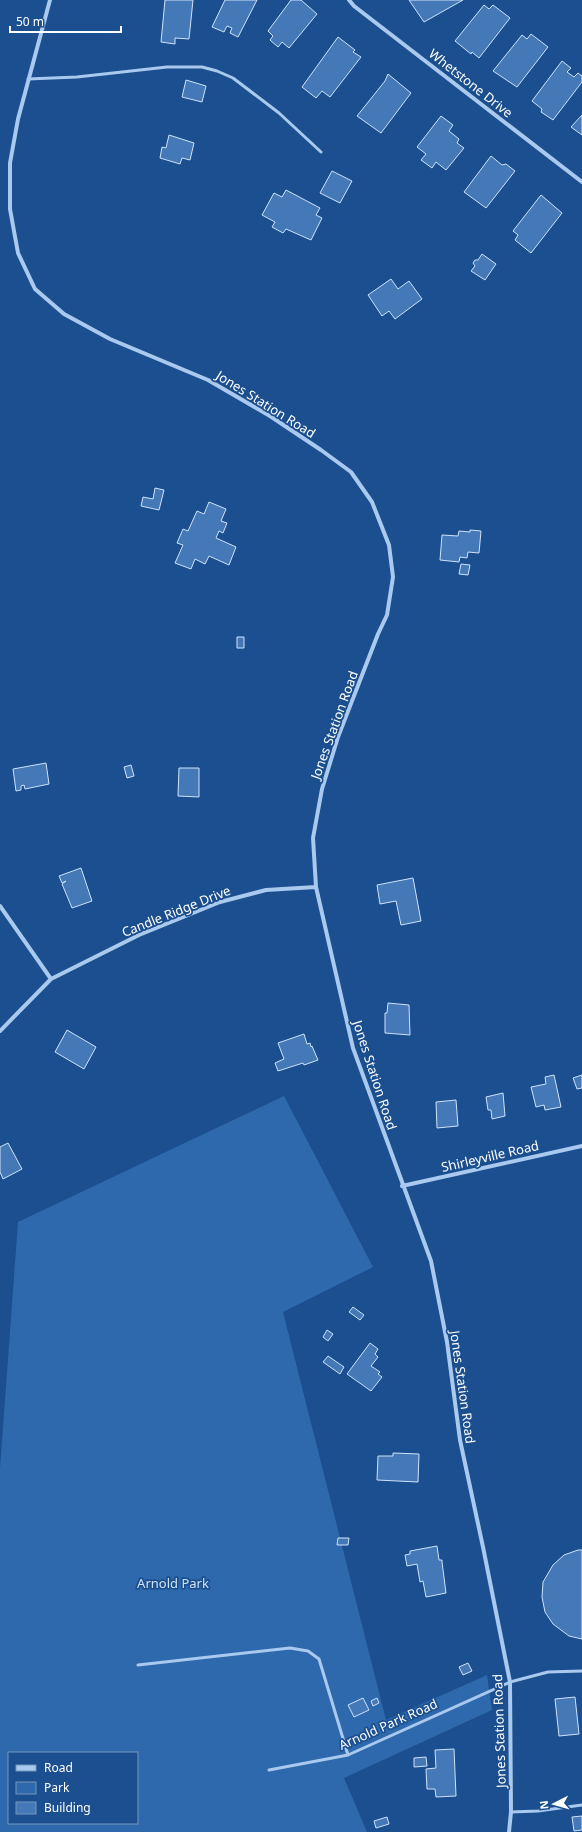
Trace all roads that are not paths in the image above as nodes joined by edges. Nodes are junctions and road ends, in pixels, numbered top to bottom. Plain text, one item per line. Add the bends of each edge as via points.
1 (50, 0) edge
2 (349, 0) edge
3 (28, 79) junction
4 (321, 152) dead end
5 (582, 182) edge
6 (316, 887) junction
7 (0, 906) edge
8 (51, 979) junction
9 (0, 1031) edge
10 (582, 1146) edge
11 (402, 1186) junction
12 (138, 1665) dead end
13 (582, 1671) edge
14 (510, 1682) junction
15 (348, 1756) junction
16 (269, 1770) dead end
17 (582, 1805) edge
18 (511, 1812) junction
19 (509, 1832) edge

1 - 3 street, Jones Station Road
2 - 5 street, Whetstone Drive
3 - 4 lane via 77,77 167,67 202,67 217,70 233,78 279,113
3 - 6 street, Jones Station Road via 10,163 10,209 18,253 35,289 64,314 110,339 208,380 270,416 321,450 351,472 372,502 389,545 393,577 387,615 338,737 322,789 313,838
6 - 8 street, Candle Ridge Drive via 266,890 220,902 139,935
6 - 11 street, Jones Station Road via 353,1048
7 - 8 street
8 - 9 street, Candle Ridge Drive
10 - 11 street, Shirleyville Road
11 - 14 street, Jones Station Road via 431,1261 447,1342 460,1440
12 - 15 lane via 290,1648 308,1651 319,1659
13 - 14 lane, Arnold Park Road via 548,1672
14 - 15 lane, Arnold Park Road
14 - 18 street, Jones Station Road
15 - 16 lane, Arnold Park Road
17 - 18 lane
18 - 19 street, Jones Station Road

